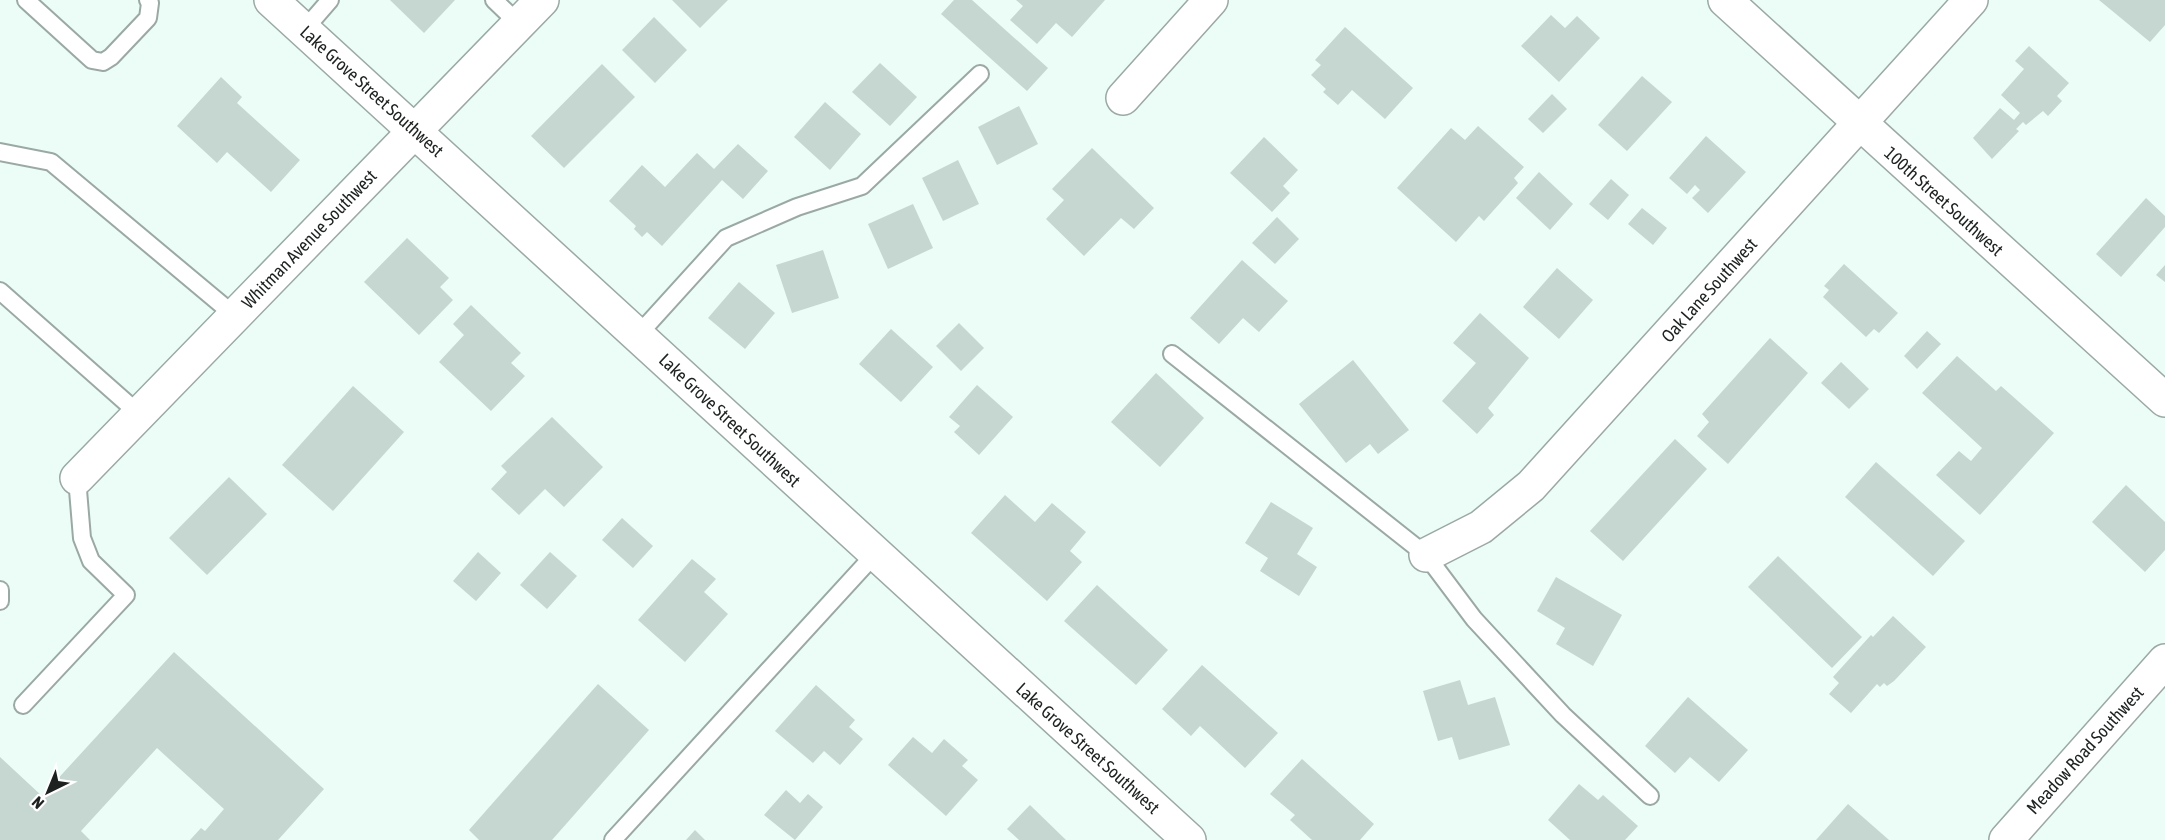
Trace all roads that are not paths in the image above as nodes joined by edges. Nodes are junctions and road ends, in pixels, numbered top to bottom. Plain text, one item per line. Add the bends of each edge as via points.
1 (26, 0) edge
2 (148, 0) edge
3 (271, 0) edge
4 (330, 0) edge
5 (494, 0) edge
6 (542, 0) edge
7 (1211, 0) edge
8 (1725, 0) edge
9 (1971, 0) edge
10 (519, 24) junction
11 (304, 30) junction
12 (980, 74) dead end
13 (1123, 99) dead end
14 (1859, 124) junction
15 (415, 131) junction
16 (0, 152) edge
17 (0, 291) edge
18 (234, 315) junction
19 (638, 335) junction
20 (1173, 354) dead end
21 (2165, 400) edge
22 (138, 413) junction
23 (77, 478) joint
24 (875, 554) junction
25 (1426, 555) junction
26 (0, 590) edge
27 (0, 601) edge
28 (2165, 661) edge
29 (23, 705) dead end
30 (1650, 796) dead end
31 (613, 840) edge
32 (1189, 840) edge
33 (2006, 840) edge

1 - 2 lane via 92,60 103,62 148,18
3 - 11 street, Lake Grove Street Southwest
4 - 11 lane
5 - 10 lane
6 - 10 street, Whitman Avenue Southwest
7 - 13 street
8 - 14 street, 100th Street Southwest
9 - 14 street, Oak Lane Southwest
10 - 15 street, Whitman Avenue Southwest
11 - 15 street, Lake Grove Street Southwest
12 - 19 lane via 862,186 797,207 726,238
14 - 21 street, 100th Street Southwest
14 - 25 street, Oak Lane Southwest via 1531,486 1481,527
15 - 18 street, Whitman Avenue Southwest
15 - 19 street, Lake Grove Street Southwest
16 - 18 lane via 51,162
17 - 22 lane
18 - 22 street, Whitman Avenue Southwest
19 - 24 street, Lake Grove Street Southwest
20 - 25 lane
22 - 23 street, Whitman Avenue Southwest
23 - 29 lane via 82,538 91,561 126,595
24 - 31 lane
24 - 32 street, Lake Grove Street Southwest
25 - 30 lane via 1474,619 1563,715
26 - 27 lane
28 - 33 street, Meadow Road Southwest

